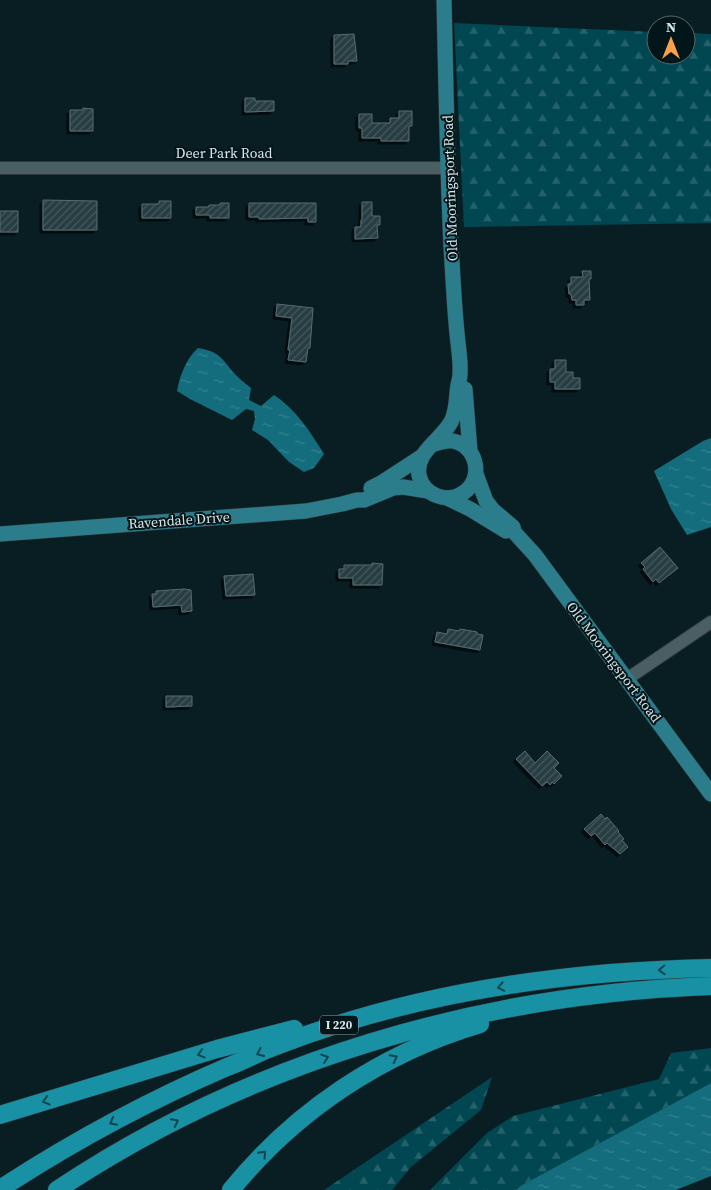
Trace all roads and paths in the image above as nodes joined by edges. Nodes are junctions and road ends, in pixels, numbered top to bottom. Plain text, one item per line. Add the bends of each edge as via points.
1 (444, 0) edge
2 (0, 168) edge
3 (449, 168) junction
4 (461, 376) junction
5 (434, 444) junction
6 (470, 451) junction
7 (421, 457) junction
8 (476, 474) junction
9 (428, 491) junction
10 (447, 498) junction
11 (357, 500) junction
12 (514, 532) junction
13 (0, 534) edge
14 (711, 622) edge
15 (627, 679) junction
16 (711, 794) edge
17 (711, 968) edge
18 (711, 986) edge
19 (607, 994) junction
20 (436, 999) junction
21 (0, 1115) edge
22 (0, 1189) edge
23 (58, 1190) edge
24 (231, 1190) edge

1 - 3 main road, Old Mooringsport Road
2 - 3 street, Deer Park Road
3 - 4 main road, Old Mooringsport Road
4 - 5 main road, Old Mooringsport Road via 454,415
4 - 6 main road, Old Mooringsport Road via 465,382
5 - 6 main road via 454,441
5 - 7 main road, Old Mooringsport Road
6 - 8 main road, Old Mooringsport Road via 476,462
7 - 9 main road via 419,475
7 - 11 main road, Ravendale Drive via 360,493
8 - 10 main road via 469,489
8 - 12 main road, Old Mooringsport Road via 486,501 513,527
9 - 10 main road, Old Mooringsport Road
9 - 11 main road, Ravendale Drive via 393,488
10 - 12 main road, Old Mooringsport Road via 506,531
11 - 13 main road, Ravendale Drive via 306,511
12 - 15 main road, Old Mooringsport Road via 535,555
14 - 15 street
15 - 16 main road, Old Mooringsport Road
17 -> 20 highway, I 220 via 580,976
18 - 19 highway, I 220
23 -> 19 highway, I 220 via 96,1165 182,1118 317,1060 401,1033 478,1014
24 -> 19 highway via 267,1149 294,1125 344,1087 382,1064 478,1024
20 -> 21 highway via 304,1026
20 -> 22 highway, I 220 via 276,1046 125,1115

